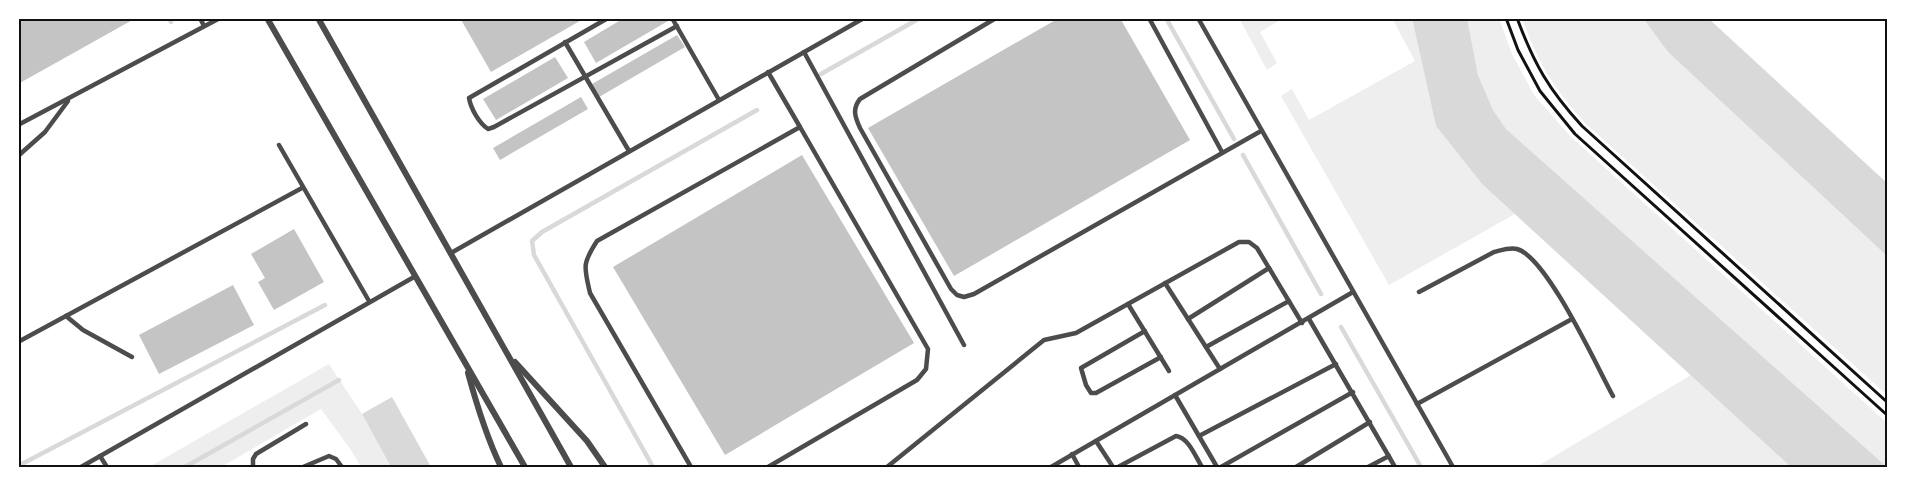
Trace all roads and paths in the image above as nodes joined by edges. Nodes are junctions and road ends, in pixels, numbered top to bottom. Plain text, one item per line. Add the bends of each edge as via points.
1 (200, 18) edge
2 (220, 18) edge
3 (267, 18) edge
4 (318, 18) edge
5 (608, 18) edge
6 (672, 18) edge
7 (864, 18) edge
8 (996, 18) edge
9 (1149, 18) edge
10 (1198, 18) edge
11 (1506, 18) edge
12 (1517, 18) edge
13 (204, 26) junction
14 (677, 26) junction
15 (565, 42) junction
16 (804, 52) junction
17 (768, 72) junction
18 (585, 77) junction
19 (70, 99) junction
20 (719, 100) junction
21 (18, 124) edge
22 (800, 127) junction
23 (1262, 131) junction
24 (279, 145) dead end
25 (629, 151) junction
26 (1222, 153) junction
27 (18, 156) edge
28 (302, 188) junction
29 (451, 253) junction
30 (1269, 268) junction
31 (414, 277) junction
32 (1165, 284) junction
33 (1353, 292) junction
34 (1419, 292) dead end
35 (369, 301) junction
36 (1289, 301) junction
37 (1128, 304) junction
38 (66, 316) junction
39 (1188, 319) junction
40 (1309, 319) junction
41 (1572, 319) junction
42 (1302, 323) junction
43 (1145, 331) junction
44 (18, 342) edge
45 (964, 345) dead end
46 (1206, 347) junction
47 (508, 355) junction
48 (132, 357) dead end
49 (1161, 357) junction
50 (466, 363) junction
51 (1336, 364) junction
52 (1220, 369) junction
53 (1169, 371) dead end
54 (1353, 392) junction
55 (1175, 395) junction
56 (1613, 396) dead end
57 (1887, 402) edge
58 (1417, 404) junction
59 (1887, 415) edge
60 (1370, 422) junction
61 (306, 424) dead end
62 (1199, 436) junction
63 (1096, 441) junction
64 (1072, 454) junction
65 (100, 456) junction
66 (1389, 456) junction
67 (81, 467) edge
68 (107, 467) edge
69 (253, 467) edge
70 (303, 467) edge
71 (342, 467) edge
72 (501, 467) edge
73 (525, 467) edge
74 (571, 467) edge
75 (606, 467) edge
76 (691, 467) edge
77 (768, 467) edge
78 (887, 467) edge
79 (1051, 467) edge
80 (1080, 467) edge
81 (1113, 467) edge
82 (1118, 467) edge
83 (1202, 467) edge
84 (1219, 467) edge
85 (1296, 467) edge
86 (1368, 467) edge
87 (1395, 467) edge
88 (1453, 467) edge

1 - 13 lane
2 - 13 lane
3 - 31 street
4 - 29 street
5 - 15 lane
6 - 14 lane
7 - 16 lane
8 - 26 lane via 855,105 860,128 957,295 974,294
9 - 26 lane
10 - 23 lane
11 - 59 path via 1540,91 1575,134
12 - 57 path via 1547,84 1582,126
13 - 19 lane
14 - 18 lane
14 - 20 lane
15 - 18 lane
15 - 18 lane via 474,94 469,98 471,106 488,129
16 - 17 lane
16 - 45 lane
17 - 20 lane
17 - 22 lane
18 - 25 lane
19 - 21 lane
19 - 27 lane via 45,132
20 - 25 lane
22 - 76 lane via 597,241 588,254 584,268 590,293
22 - 77 lane via 928,349 926,369 917,380
23 - 26 lane
23 - 33 lane
24 - 28 lane
25 - 29 lane
28 - 35 lane
28 - 38 lane
29 - 47 street
30 - 32 lane via 1257,248 1249,242 1239,242
30 - 36 lane
30 - 39 lane
31 - 35 lane
31 - 50 street
32 - 37 lane
32 - 39 lane
33 - 40 lane
33 - 58 lane
34 - 41 lane via 1494,252 1518,249 1538,265
35 - 65 lane
36 - 42 lane
36 - 46 lane
37 - 43 lane
37 - 78 lane via 1076,333 1044,340
38 - 44 lane
38 - 48 lane via 82,330
39 - 46 lane
40 - 42 lane
40 - 51 lane
41 - 56 lane
41 - 58 lane
42 - 52 lane
43 - 49 lane
43 - 49 lane via 1082,368 1086,385 1091,393 1096,393
46 - 52 lane
47 - 74 street
47 - 75 street
49 - 53 lane
50 - 72 street via 478,411
50 - 73 street
51 - 54 lane
51 - 62 lane
52 - 55 lane
54 - 60 lane
54 - 84 lane
55 - 62 lane
55 - 63 lane
58 - 88 lane
60 - 66 lane
60 - 85 lane
61 - 69 lane via 256,454
62 - 84 lane
63 - 64 lane
63 - 81 lane
64 - 79 lane
64 - 80 lane
65 - 67 lane
65 - 68 lane
66 - 86 lane
66 - 87 lane
70 - 71 lane via 328,456
82 - 83 lane via 1176,436 1186,441

